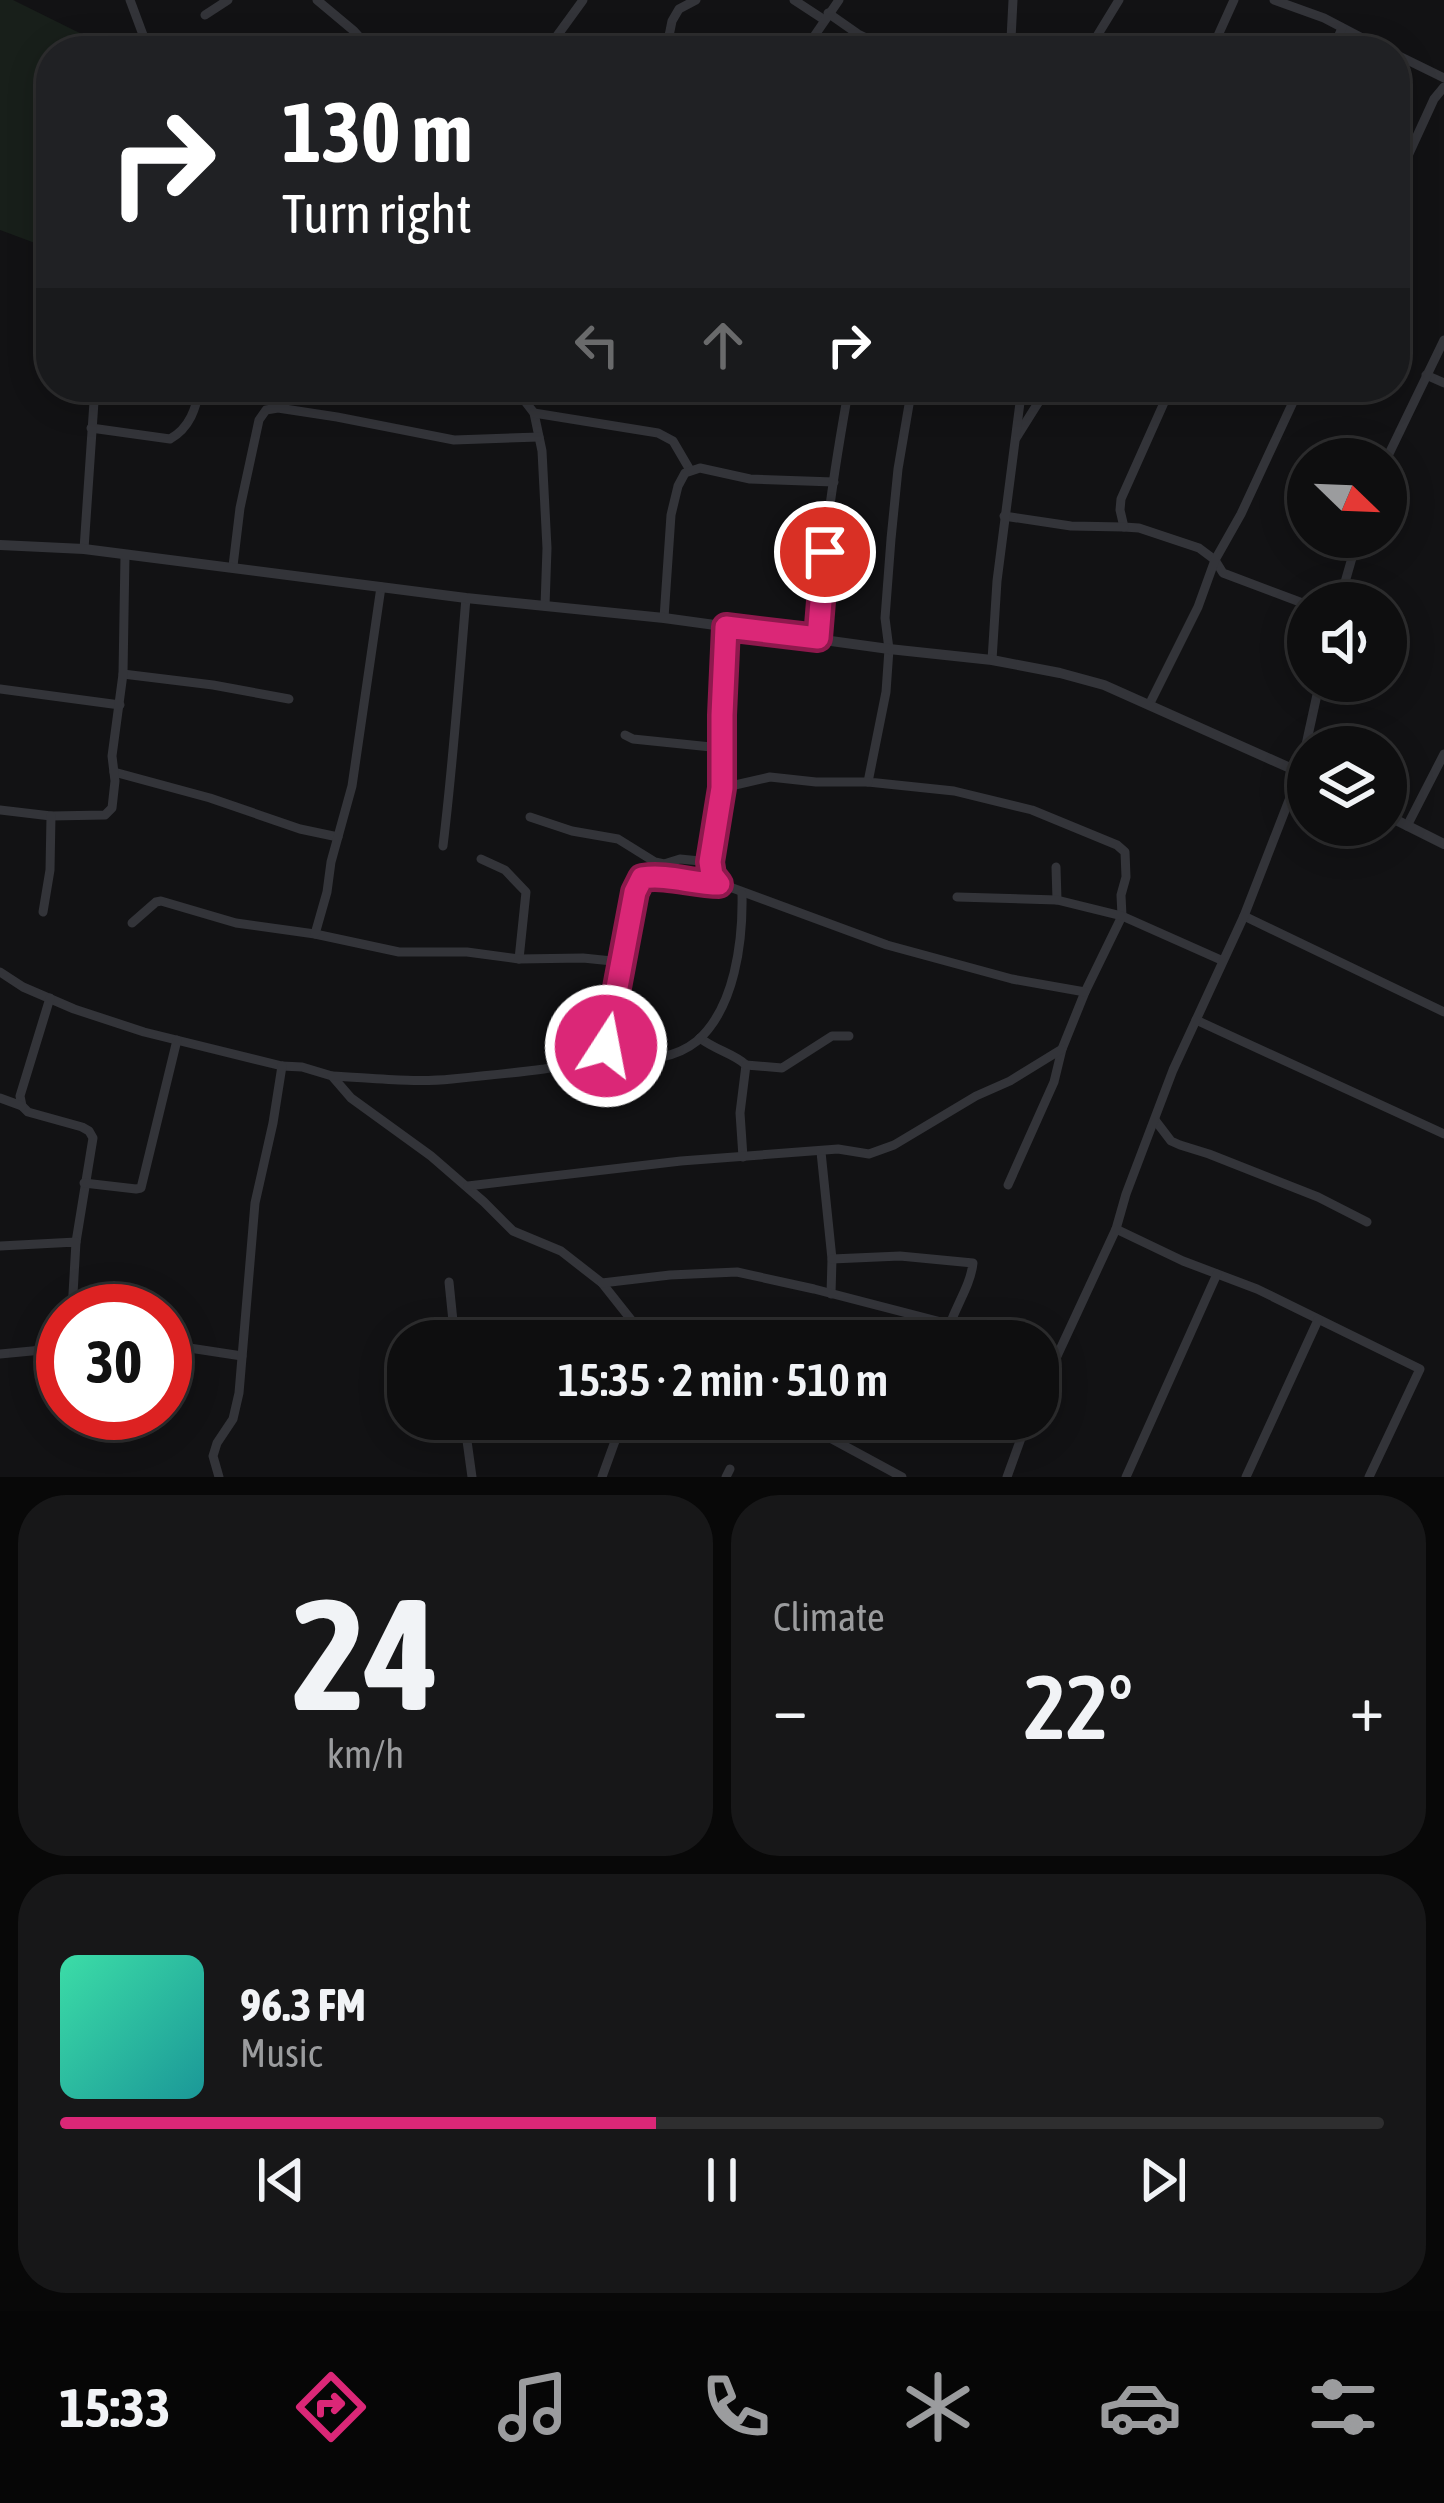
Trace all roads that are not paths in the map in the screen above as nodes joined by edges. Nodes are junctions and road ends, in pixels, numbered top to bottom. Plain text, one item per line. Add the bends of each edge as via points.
1 (130, 0) edge
2 (228, 0) edge
3 (317, 0) edge
4 (583, 0) edge
5 (696, 0) edge
6 (794, 0) edge
7 (839, 0) edge
8 (1013, 0) edge
9 (1119, 0) edge
10 (1234, 0) edge
11 (1274, 0) edge
12 (205, 15) dead end
13 (826, 16) junction
14 (1342, 28) junction
15 (145, 36) edge
16 (358, 36) edge
17 (557, 36) edge
18 (668, 36) edge
19 (813, 36) edge
20 (862, 36) edge
21 (1011, 36) edge
22 (1099, 36) edge
23 (1218, 36) edge
24 (1339, 36) edge
25 (1358, 36) edge
26 (1410, 63) edge
27 (1444, 82) edge
28 (1410, 151) edge
29 (1444, 340) edge
30 (1426, 375) junction
31 (1444, 383) edge
32 (94, 402) edge
33 (195, 402) edge
34 (527, 402) edge
35 (847, 402) edge
36 (909, 402) edge
37 (1020, 402) edge
38 (1038, 402) edge
39 (1164, 402) edge
40 (1293, 402) edge
41 (535, 412) junction
42 (92, 428) junction
43 (539, 436) junction
44 (1396, 438) edge
45 (1013, 442) junction
46 (690, 470) junction
47 (834, 482) junction
48 (1004, 516) junction
49 (1124, 526) junction
50 (0, 545) edge
51 (83, 549) junction
52 (125, 555) junction
53 (1215, 560) junction
54 (233, 566) junction
55 (381, 587) junction
56 (466, 598) junction
57 (1287, 598) edge
58 (545, 606) junction
59 (664, 618) junction
60 (726, 627) junction
61 (818, 638) junction
62 (889, 649) junction
63 (992, 659) junction
64 (123, 674) junction
65 (0, 689) edge
66 (289, 699) dead end
67 (1150, 704) junction
68 (120, 705) junction
69 (626, 735) dead end
70 (721, 748) junction
71 (1444, 754) edge
72 (1287, 766) edge
73 (114, 772) junction
74 (868, 782) junction
75 (722, 788) junction
76 (0, 810) edge
77 (1287, 814) edge
78 (51, 816) junction
79 (530, 817) dead end
80 (1407, 826) joint
81 (338, 837) junction
82 (1444, 844) edge
83 (443, 847) dead end
84 (481, 859) dead end
85 (710, 862) junction
86 (1056, 867) dead end
87 (719, 884) junction
88 (742, 894) junction
89 (957, 897) dead end
90 (1057, 900) junction
91 (43, 913) dead end
92 (1122, 916) junction
93 (1244, 916) junction
94 (132, 923) dead end
95 (315, 934) junction
96 (519, 959) junction
97 (1221, 960) junction
98 (622, 962) junction
99 (0, 972) edge
100 (1085, 992) junction
101 (50, 998) junction
102 (1444, 1012) edge
103 (1196, 1020) junction
104 (849, 1036) dead end
105 (700, 1038) junction
106 (177, 1040) junction
107 (1062, 1049) junction
108 (599, 1060) junction
109 (746, 1065) junction
110 (282, 1066) junction
111 (332, 1076) junction
112 (0, 1099) edge
113 (22, 1106) junction
114 (1155, 1120) junction
115 (1444, 1134) edge
116 (821, 1152) junction
117 (743, 1157) junction
118 (84, 1183) junction
119 (1008, 1185) dead end
120 (467, 1186) junction
121 (1367, 1222) dead end
122 (1116, 1229) junction
123 (76, 1242) junction
124 (0, 1246) edge
125 (832, 1259) junction
126 (1217, 1274) junction
127 (449, 1282) dead end
128 (602, 1282) junction
129 (74, 1284) edge
130 (831, 1294) junction
131 (453, 1320) edge
132 (632, 1320) edge
133 (933, 1320) edge
134 (951, 1320) edge
135 (1318, 1321) junction
136 (192, 1348) edge
137 (36, 1351) edge
138 (1059, 1352) edge
139 (0, 1354) edge
140 (242, 1356) junction
141 (467, 1440) edge
142 (615, 1440) edge
143 (834, 1440) edge
144 (1020, 1440) edge
145 (219, 1477) edge
146 (472, 1477) edge
147 (602, 1477) edge
148 (902, 1477) edge
149 (1007, 1477) edge
150 (1126, 1477) edge
151 (1246, 1477) edge
152 (1369, 1477) edge

1 - 15 street
2 - 12 street
3 - 16 street
4 - 17 street
5 - 18 street via 679,9
6 - 13 street
7 - 13 street
8 - 21 street
9 - 22 street
10 - 23 street
11 - 14 street
13 - 19 street
13 - 20 street
14 - 24 street
14 - 25 street
26 - 27 street
27 - 28 street
29 - 30 street
30 - 31 street
30 - 44 street
32 - 42 street
33 - 42 street via 170,439
34 - 41 street
35 - 47 street
36 - 62 street via 890,554
37 - 45 street
38 - 45 street
39 - 49 street via 1121,499
40 - 53 street
41 - 43 street
41 - 46 street via 658,433 673,441
42 - 51 street
43 - 54 street via 454,440 266,410
43 - 58 street
45 - 48 street
46 - 47 street
46 - 59 street via 671,515
47 - 61 street
48 - 49 street
48 - 63 street
49 - 53 street
50 - 51 street
51 - 52 street
52 - 54 street
52 - 64 street
53 - 57 street via 1223,573
53 - 67 street
54 - 55 street
55 - 56 street
55 - 81 street
56 - 58 street
56 - 83 street
58 - 59 street
59 - 60 street
60 - 61 street
60 - 70 street
61 - 62 street
62 - 63 street
62 - 74 street
63 - 67 street
64 - 66 street
64 - 68 street
65 - 68 street
67 - 72 street
68 - 73 street
69 - 70 street
70 - 75 street
71 - 80 street
73 - 78 street via 105,815
73 - 81 street
74 - 75 street via 770,777
74 - 92 street via 1032,810 1117,845 1126,861
75 - 85 street
76 - 78 street
77 - 93 street
78 - 91 street
79 - 85 street via 618,839 655,862
80 - 82 street
81 - 95 street
84 - 96 street via 526,892
85 - 87 street
86 - 90 street
87 - 88 street
87 - 98 street via 642,878
88 - 100 street via 886,945
88 - 105 street via 729,985
89 - 90 street
90 - 92 street
92 - 97 street
92 - 100 street
93 - 97 street
93 - 102 street
94 - 95 street via 161,901
95 - 96 street via 398,952
96 - 98 street
97 - 103 street
98 - 108 street
99 - 101 street
100 - 107 street
101 - 106 street
101 - 113 street
103 - 114 street
103 - 115 street
104 - 109 street via 832,1036 782,1068
105 - 108 street via 664,1057
105 - 109 street
106 - 110 street
106 - 118 street via 141,1188
107 - 116 street via 877,1153
107 - 119 street
108 - 111 street via 446,1080
109 - 117 street
110 - 111 street
110 - 140 street via 255,1203
111 - 120 street
112 - 113 street
113 - 118 street via 89,1131
114 - 121 street via 1171,1141
114 - 122 street
116 - 117 street
116 - 125 street
117 - 120 street
118 - 123 street
120 - 128 street via 513,1231 561,1251
122 - 126 street
122 - 138 street
123 - 124 street
123 - 129 street
125 - 130 street
125 - 134 street via 973,1263
126 - 135 street
126 - 150 street
127 - 131 street
128 - 130 street via 737,1272
128 - 132 street
130 - 133 street
135 - 151 street
135 - 152 street via 1420,1370
136 - 140 street
137 - 139 street
140 - 145 street via 236,1407 213,1456
141 - 146 street
142 - 147 street
143 - 148 street
144 - 149 street

